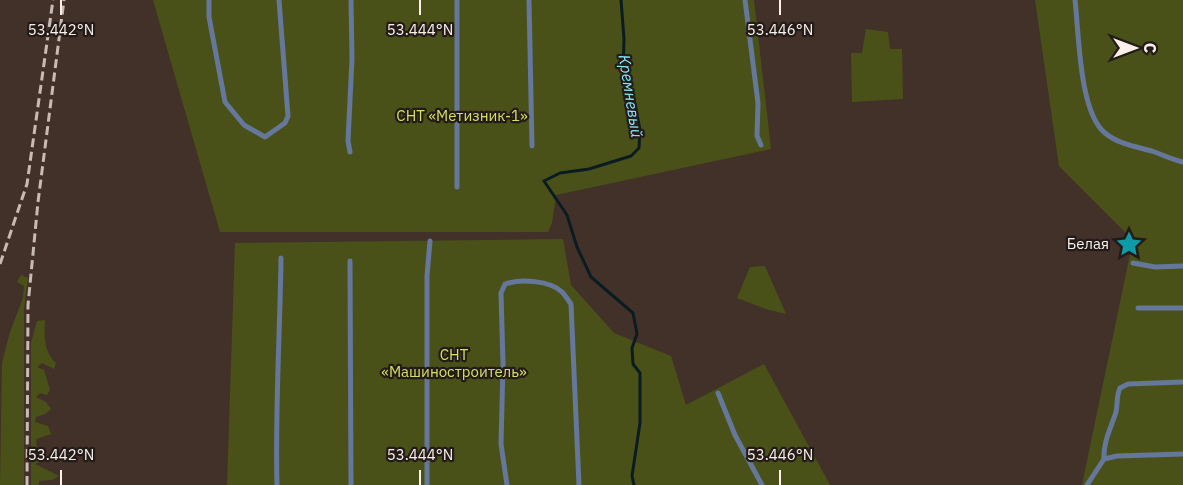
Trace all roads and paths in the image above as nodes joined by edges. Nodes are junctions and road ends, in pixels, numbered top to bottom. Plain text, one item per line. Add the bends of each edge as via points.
1 (209, 0) edge
2 (279, 0) edge
3 (351, 0) edge
4 (457, 0) edge
5 (529, 0) edge
6 (745, 0) edge
7 (1075, 0) edge
8 (761, 145) dead end
9 (532, 146) dead end
10 (350, 152) dead end
11 (1183, 162) edge
12 (458, 187) dead end
13 (430, 241) dead end
14 (281, 258) dead end
15 (350, 261) dead end
16 (1133, 263) dead end
17 (1183, 266) edge
18 (1138, 308) dead end
19 (1183, 308) edge
20 (1183, 382) edge
21 (718, 393) dead end
22 (1183, 454) edge
23 (1104, 459) junction
24 (277, 485) edge
25 (351, 485) edge
26 (427, 485) edge
27 (507, 485) edge
28 (579, 485) edge
29 (762, 485) edge
30 (1087, 485) edge

1 - 2 lane via 225,102 244,125 265,137 285,123 288,116
3 - 10 lane
4 - 12 lane
5 - 9 lane
6 - 8 lane
7 - 11 lane via 1083,83 1099,128 1118,140
13 - 26 lane
14 - 24 lane
15 - 25 lane
16 - 17 lane
18 - 19 lane
20 - 23 lane via 1128,384 1120,388
21 - 29 lane
22 - 23 lane
23 - 30 lane
27 - 28 lane via 501,444 501,293 505,284 516,280 539,282 560,290 571,304

